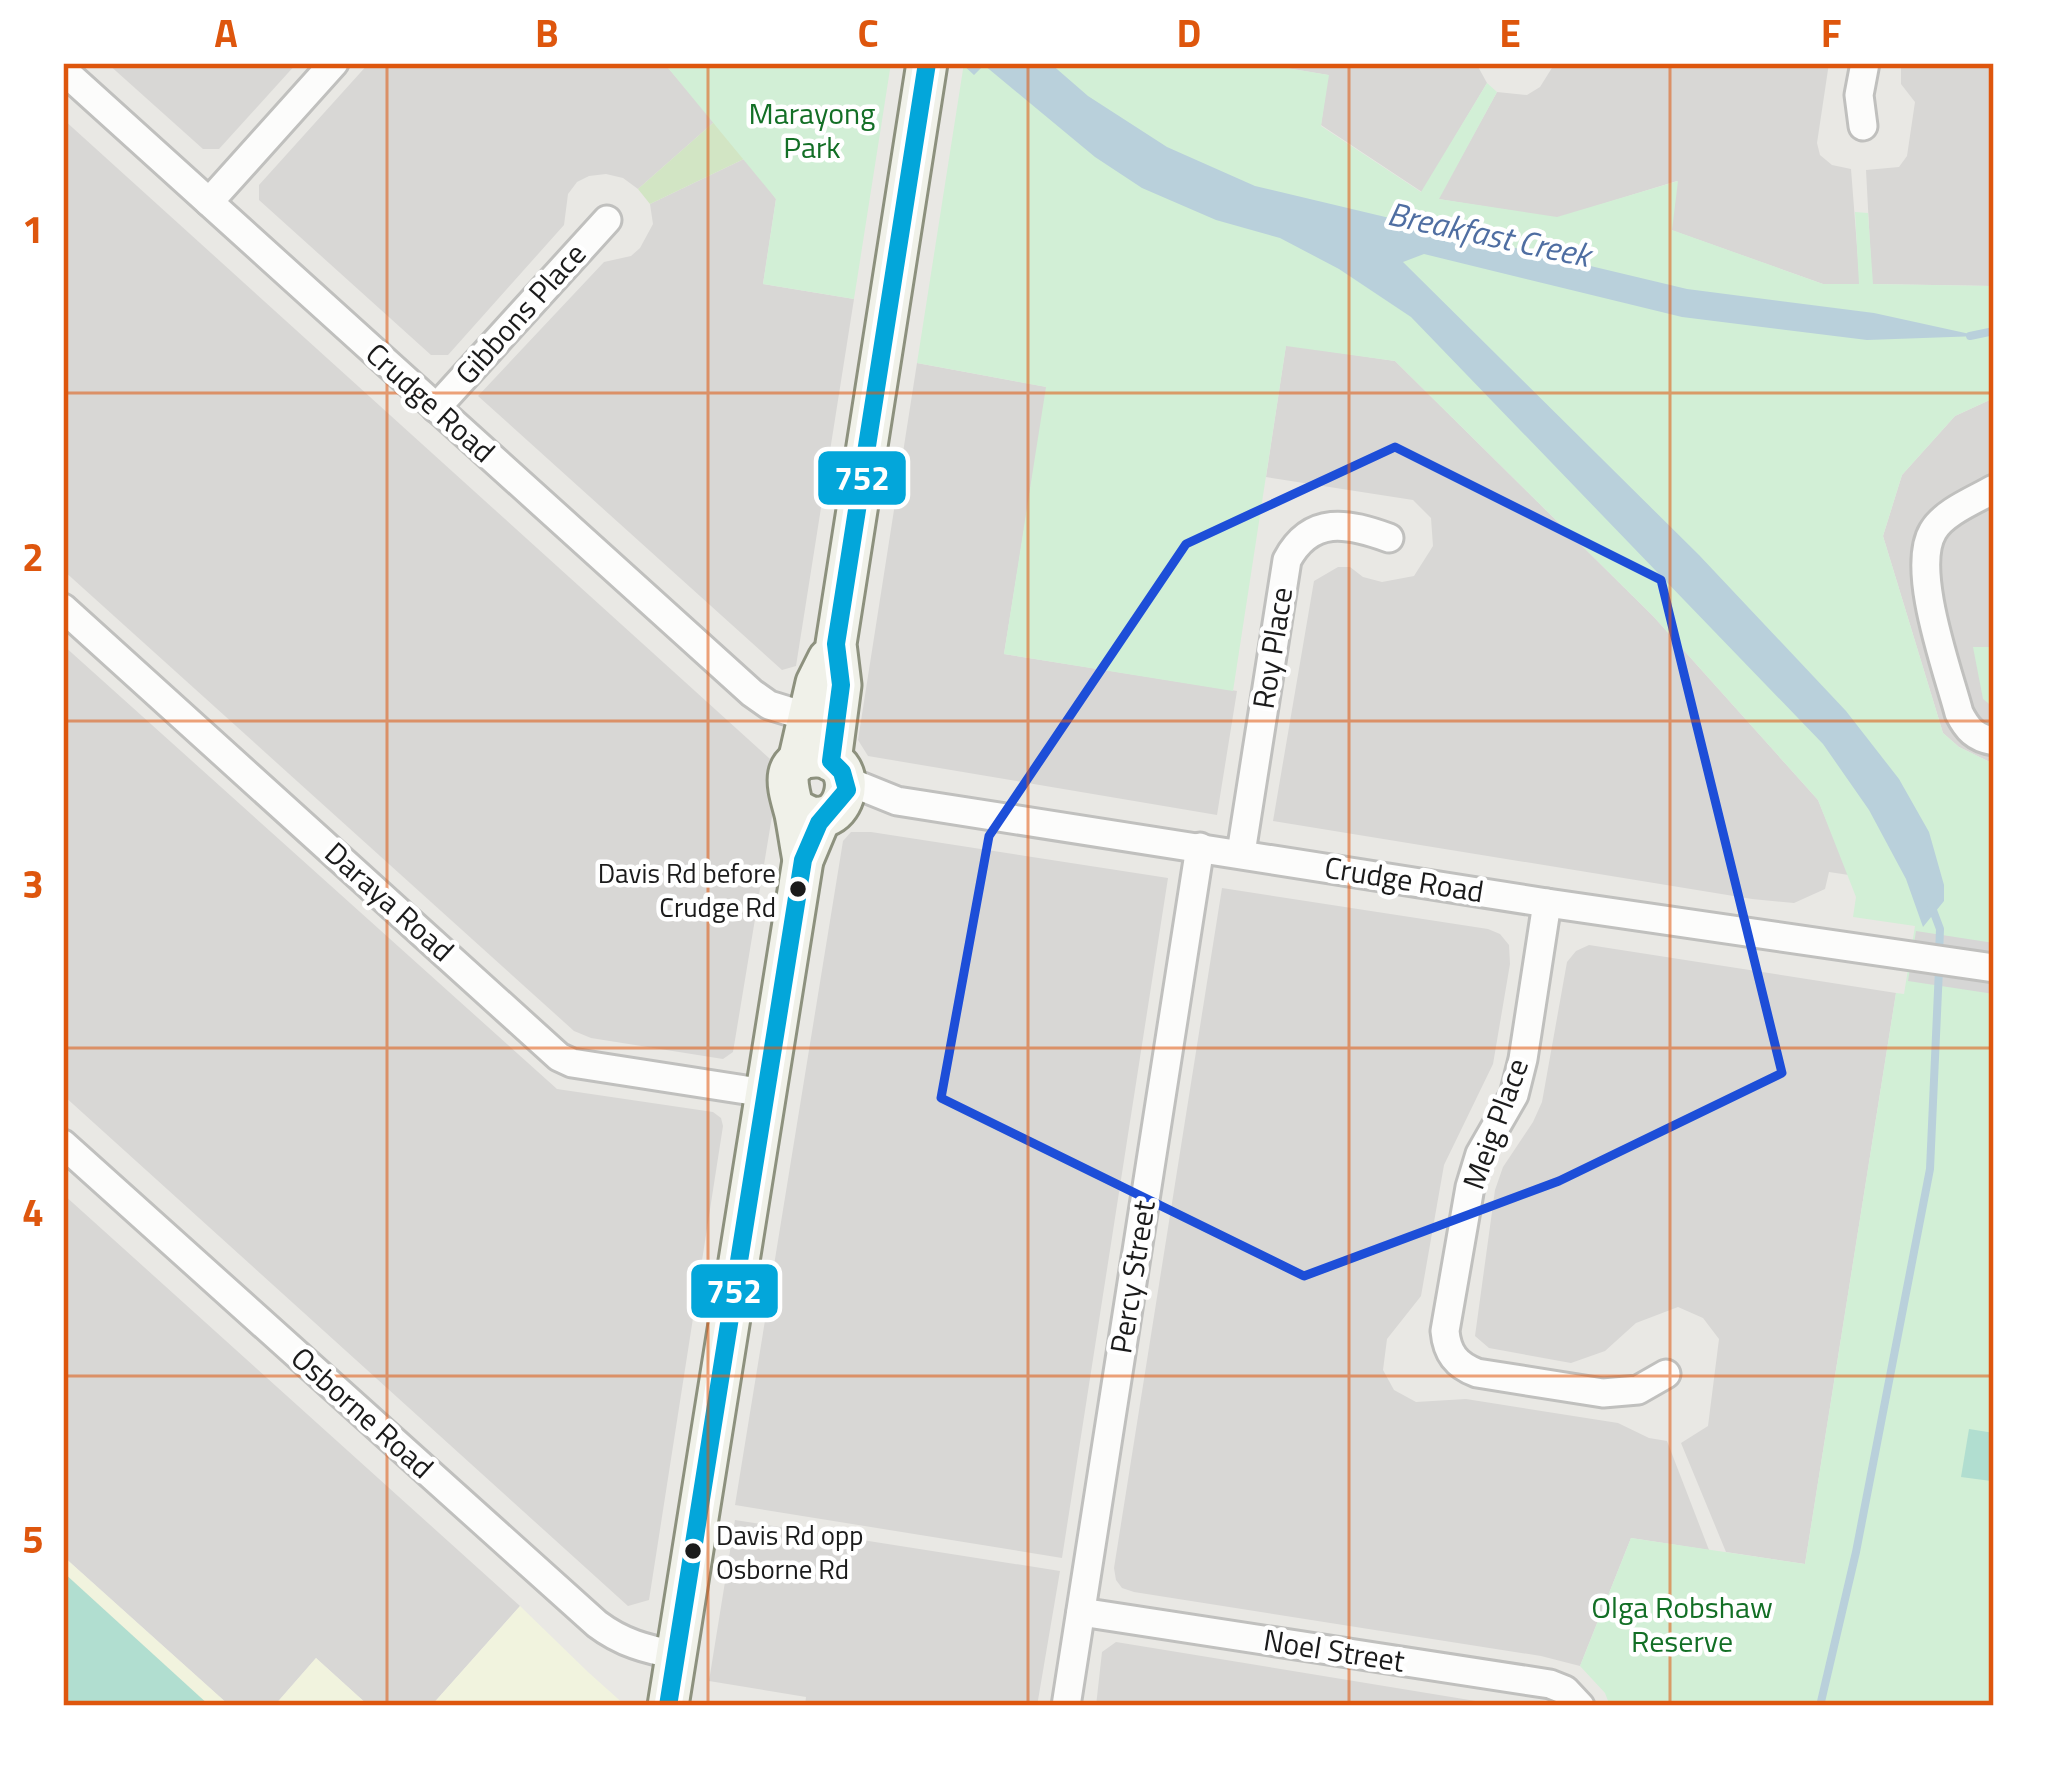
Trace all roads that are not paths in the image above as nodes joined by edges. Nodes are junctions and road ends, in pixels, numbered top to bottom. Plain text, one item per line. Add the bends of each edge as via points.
1 (334, 63) edge
2 (927, 63) edge
3 (1865, 63) edge
4 (63, 70) edge
5 (1863, 126) dead end
6 (208, 202) junction
7 (607, 220) dead end
8 (436, 408) junction
9 (1994, 489) edge
10 (1389, 538) dead end
11 (63, 608) edge
12 (836, 644) junction
13 (808, 717) junction
14 (1994, 741) edge
15 (822, 789) junction
16 (1200, 847) junction
17 (1240, 853) junction
18 (1546, 903) junction
19 (1994, 968) edge
20 (765, 1093) junction
21 (63, 1144) edge
22 (1666, 1374) dead end
23 (1081, 1612) junction
24 (676, 1655) junction
25 (668, 1706) edge
26 (1066, 1706) edge
27 (1580, 1706) edge

1 - 6 street
2 - 12 street
3 - 5 street
4 - 6 street, Crudge Road
6 - 8 street, Crudge Road
7 - 8 street, Gibbons Place
8 - 13 street, Crudge Road via 752,693
9 - 14 street via 1932,532 1924,569 1959,712 1966,728
10 - 17 street, Roy Place via 1325,526 1296,543 1287,560
11 - 20 street, Daraya Road via 560,1057
12 - 13 street
12 - 15 street via 841,685
13 - 15 street
15 - 16 street, Crudge Road
15 - 20 street
16 - 17 street, Crudge Road
16 - 23 street, Percy Street
17 - 18 street, Crudge Road
18 - 19 street, Crudge Road
18 - 22 street, Meig Place via 1523,1059 1470,1187 1437,1352 1477,1373 1603,1393 1639,1390
20 - 24 street
21 - 24 street, Osborne Road via 597,1624 638,1648
23 - 26 street, Percy Street
23 - 27 street, Noel Street via 1550,1684
24 - 25 street

